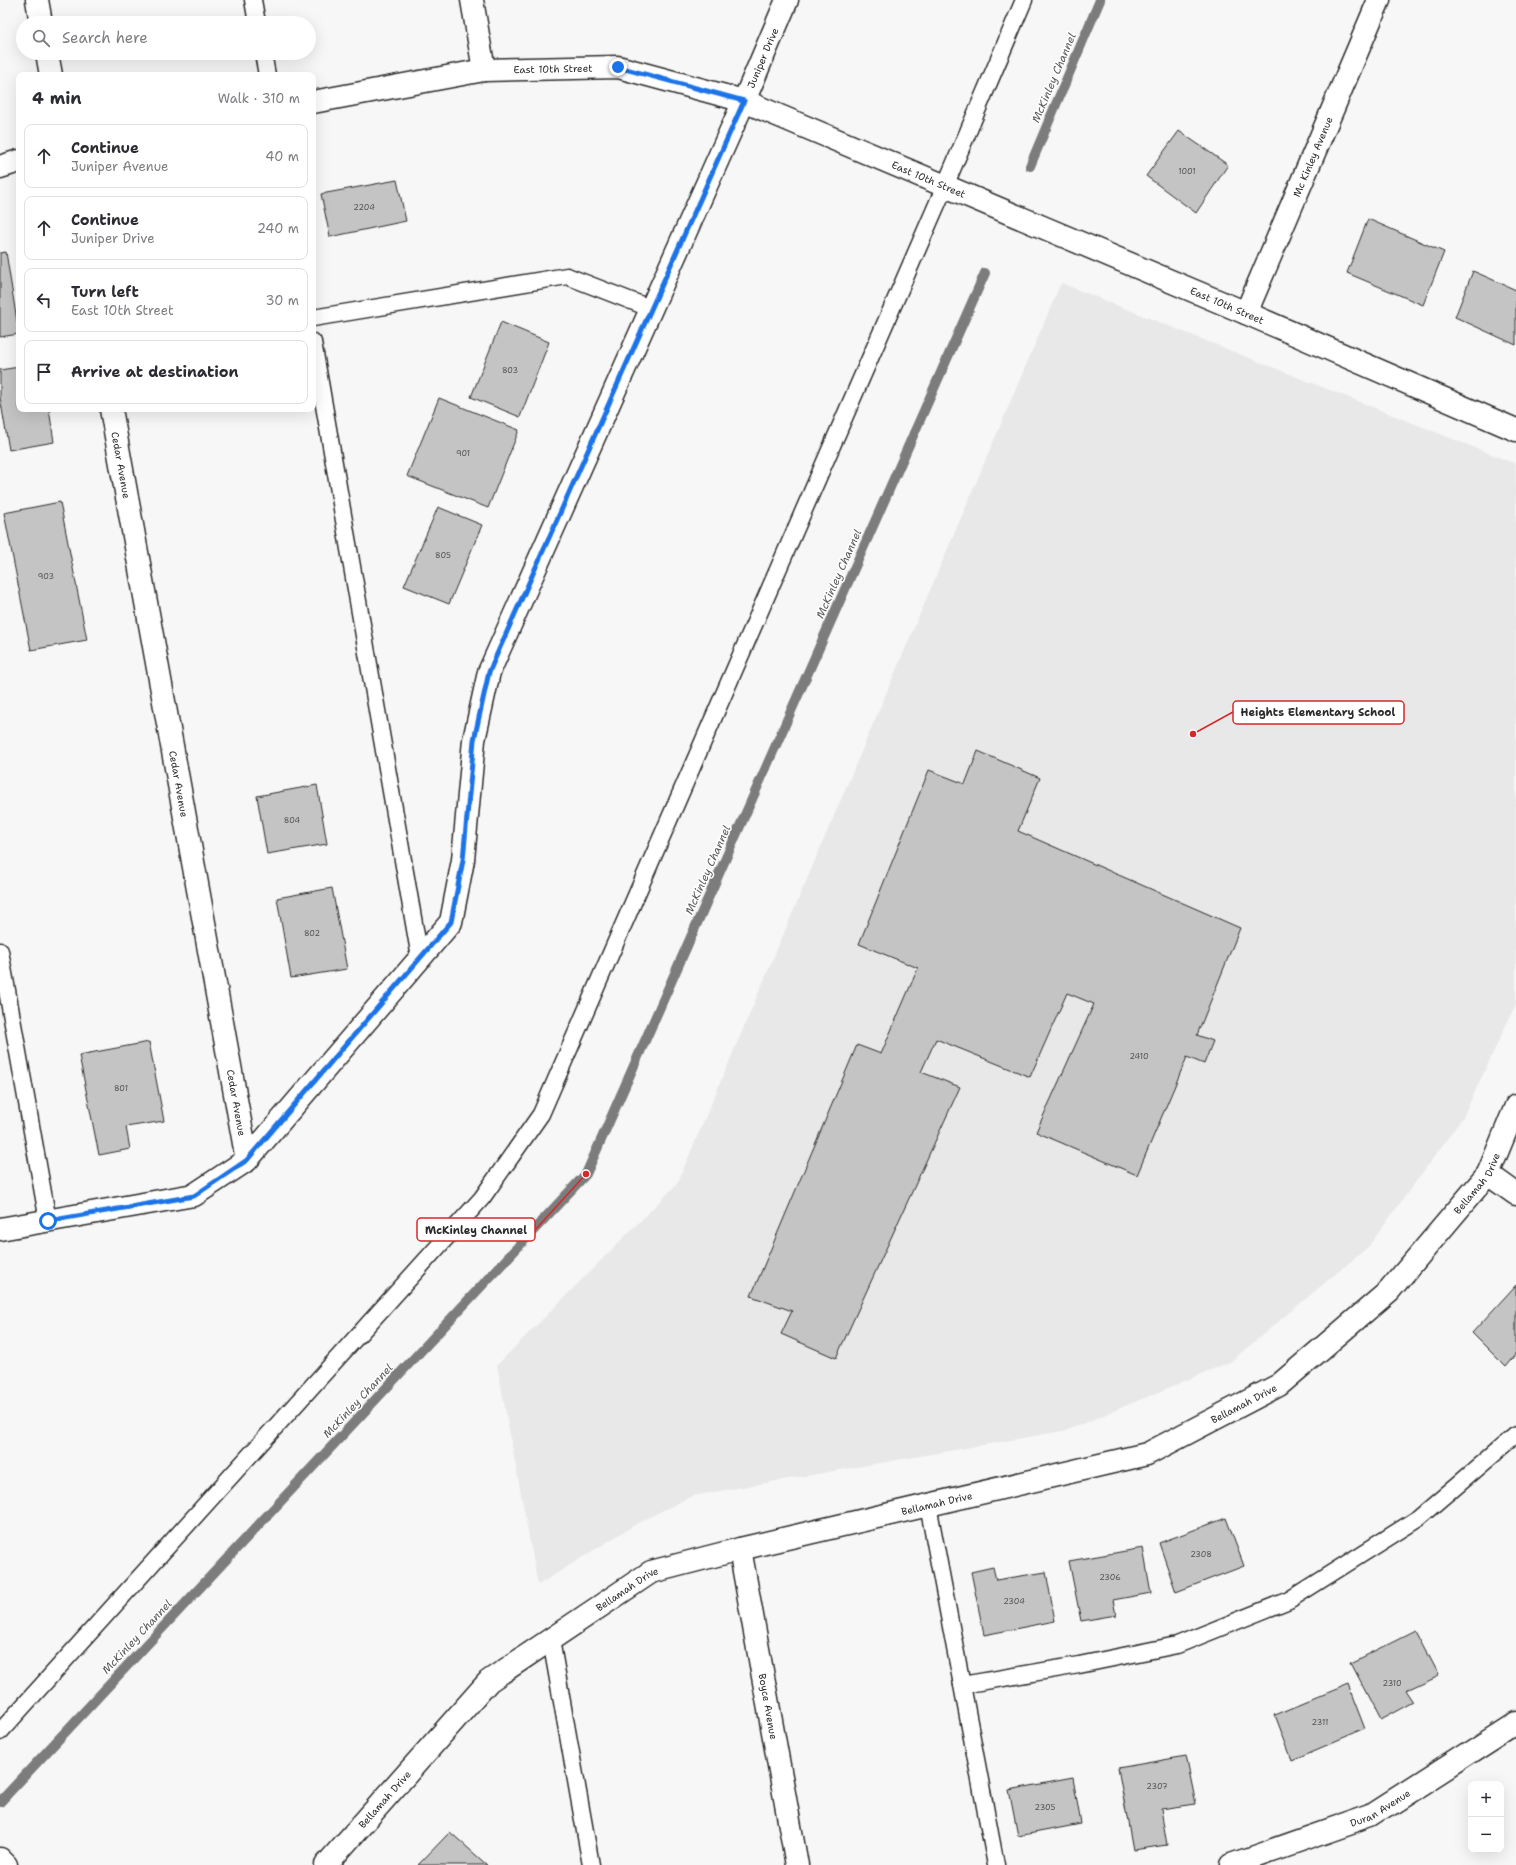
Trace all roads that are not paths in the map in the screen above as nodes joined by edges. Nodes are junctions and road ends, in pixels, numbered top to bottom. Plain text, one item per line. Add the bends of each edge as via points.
1 (37, 0) edge
2 (253, 0) edge
3 (472, 0) edge
4 (787, 0) edge
5 (1024, 0) edge
6 (1379, 0) edge
7 (40, 16) edge
8 (256, 16) edge
9 (48, 60) edge
10 (264, 60) edge
11 (484, 70) junction
12 (50, 72) edge
13 (266, 72) edge
14 (316, 101) edge
15 (744, 101) junction
16 (16, 162) edge
17 (0, 167) edge
18 (945, 186) junction
19 (652, 309) junction
20 (1246, 313) junction
21 (316, 318) edge
22 (316, 359) edge
23 (112, 412) edge
24 (1516, 430) edge
25 (0, 951) edge
26 (420, 958) junction
27 (1516, 1106) edge
28 (247, 1160) junction
29 (1488, 1174) junction
30 (1516, 1194) edge
31 (48, 1221) junction
32 (0, 1229) edge
33 (1516, 1435) edge
34 (928, 1505) junction
35 (740, 1549) junction
36 (551, 1640) junction
37 (962, 1685) junction
38 (1516, 1723) edge
39 (0, 1732) edge
40 (0, 1859) edge
41 (6, 1865) edge
42 (326, 1865) edge
43 (591, 1865) edge
44 (797, 1865) edge
45 (996, 1865) edge
46 (1231, 1865) edge

1 - 7 street
2 - 8 lane
3 - 11 street
4 - 15 street, Juniper Drive
5 - 18 lane
6 - 20 street, Mc Kinley Avenue
9 - 12 street
10 - 13 lane
11 - 14 street, East 10th Street
11 - 15 street, East 10th Street via 618,67
15 - 18 street, East 10th Street
15 - 19 street, Juniper Drive
16 - 17 street
18 - 20 street, East 10th Street
18 - 39 lane via 542,1114 482,1198
19 - 21 lane via 567,276
19 - 26 street, Juniper Drive via 489,672 474,740 463,860 451,922
20 - 24 street, East 10th Street
22 - 26 lane
23 - 28 street, Cedar Avenue
25 - 31 lane
26 - 28 street, Juniper Drive
27 - 29 street, Bellamah Drive
28 - 31 street, Juniper Drive via 194,1196
29 - 30 street
29 - 34 street, Bellamah Drive via 1389,1291 1279,1385 1147,1454
31 - 32 street, Juniper Drive
33 - 37 lane via 1419,1518 1289,1600 1177,1645
34 - 35 street, Bellamah Drive
34 - 37 lane
35 - 36 street, Bellamah Drive via 652,1572
35 - 44 street, Boyce Avenue
36 - 42 street, Bellamah Drive via 490,1681
36 - 43 lane
37 - 45 lane
38 - 46 street, Duran Avenue via 1371,1816
40 - 41 street

